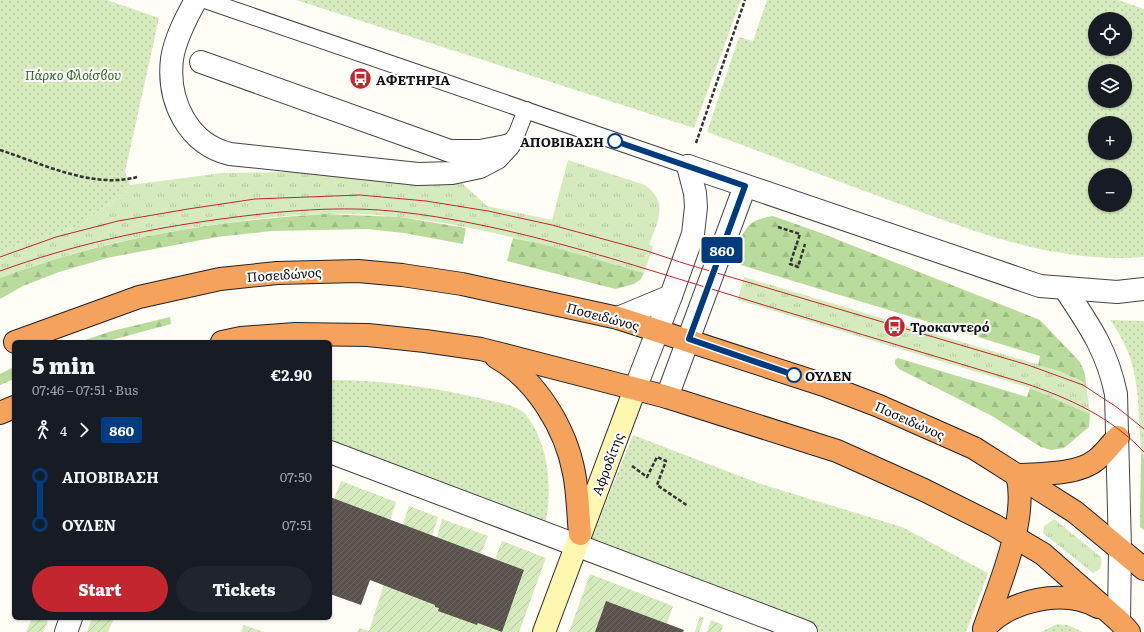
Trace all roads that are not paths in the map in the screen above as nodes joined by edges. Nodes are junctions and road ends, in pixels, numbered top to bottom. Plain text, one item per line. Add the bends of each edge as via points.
1 (196, 0) edge
2 (205, 0) edge
3 (201, 62) dead end
4 (526, 110) junction
5 (509, 145) junction
6 (688, 166) junction
7 (745, 186) junction
8 (1065, 289) junction
9 (1144, 289) edge
10 (672, 296) junction
11 (618, 318) junction
12 (658, 331) junction
13 (689, 339) junction
14 (21, 340) edge
15 (232, 340) edge
16 (12, 343) edge
17 (0, 349) edge
18 (481, 349) junction
19 (634, 389) junction
20 (668, 397) junction
21 (12, 408) edge
22 (0, 413) edge
23 (1118, 437) junction
24 (332, 453) edge
25 (1017, 475) junction
26 (1014, 536) junction
27 (578, 539) junction
28 (1120, 549) junction
29 (1144, 569) edge
30 (70, 620) edge
31 (1124, 626) edge
32 (983, 630) edge
33 (66, 632) edge
34 (544, 632) edge
35 (806, 632) edge

1 - 5 street via 176,47 171,71 172,84 184,119 199,138 218,151 418,174 452,173 480,167 497,158
2 - 4 lane
3 - 5 street via 450,151 480,151
4 - 5 lane
4 - 6 lane
6 - 7 street
6 - 10 street, Αφροδίτης via 695,193 695,221
7 - 8 street via 878,229 1017,279 1040,286
7 - 13 street
8 - 9 street via 1117,292
8 - 23 street via 1107,358 1116,394
10 - 11 street
10 - 12 street, Αφροδίτης
11 - 12 highway, Ποσειδώνος
11 - 14 highway, Ποσειδώνος via 462,284 402,275 358,271 284,272 220,280 139,298
12 - 13 highway, Ποσειδώνος
12 - 19 street, Αφροδίτης
13 - 20 street
13 - 25 highway, Ποσειδώνος via 879,406 974,448
15 - 18 highway via 295,334 368,335
16 - 17 highway, Ποσειδώνος
18 - 19 highway
18 - 27 highway via 519,373 546,405 559,426 574,473
19 - 20 highway
19 - 27 street, Αφροδίτης
20 - 26 highway via 837,451 924,490
21 - 22 highway
23 - 25 highway via 1088,465 1066,471
23 - 28 street
24 - 27 street
25 - 26 highway via 1020,486
25 - 28 highway, Ποσειδώνος via 1075,512
26 - 31 highway via 1043,554
26 - 32 highway
27 - 34 street, Αφροδίτης
27 - 35 street
28 - 29 highway, Ποσειδώνος
28 - 31 street
30 - 33 street
31 - 32 highway via 1096,606 1084,601 1053,598 1008,609 994,617

